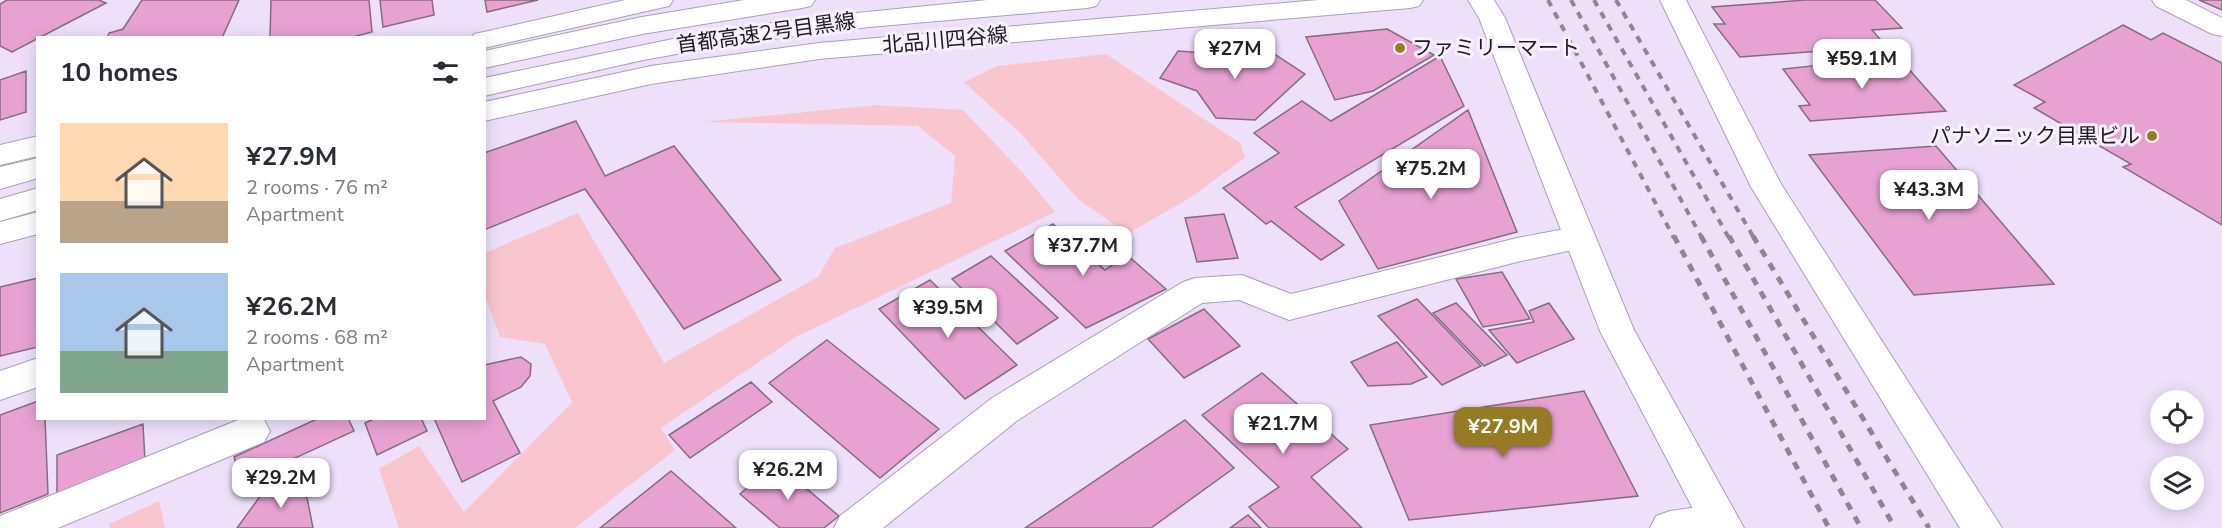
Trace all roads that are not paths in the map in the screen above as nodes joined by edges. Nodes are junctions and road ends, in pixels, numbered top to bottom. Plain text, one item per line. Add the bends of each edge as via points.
1 (660, 0) edge
2 (802, 0) edge
3 (1087, 0) edge
4 (1410, 0) edge
5 (1481, 0) edge
6 (1673, 0) edge
7 (2165, 0) edge
8 (2222, 28) edge
9 (486, 40) edge
10 (486, 60) edge
11 (486, 87) edge
12 (486, 112) edge
13 (36, 146) edge
14 (0, 155) edge
15 (36, 169) edge
16 (0, 178) edge
17 (36, 200) edge
18 (0, 210) edge
19 (36, 224) edge
20 (0, 233) edge
21 (1580, 238) junction
22 (36, 373) edge
23 (0, 386) edge
24 (251, 431) dead end
25 (1722, 524) edge
26 (14, 528) edge
27 (854, 528) edge
28 (1670, 528) edge
29 (1982, 528) edge

1 - 9 main road
2 - 10 main road, 首都高速2号目黒線 via 650,22
3 - 11 main road, 首都高速2号目黒線 via 921,13 737,35 657,48
4 - 12 main road, 北品川四谷線 via 819,51 651,75
5 - 21 main road via 1492,18
6 - 29 main road via 1767,187
7 - 8 main road
13 - 14 main road
15 - 16 main road
17 - 18 main road
19 - 20 main road
21 - 25 main road via 1617,332
21 - 27 main road via 1289,307 1242,287 1196,291 1005,409
22 - 23 main road
24 - 26 main road
25 - 28 main road

